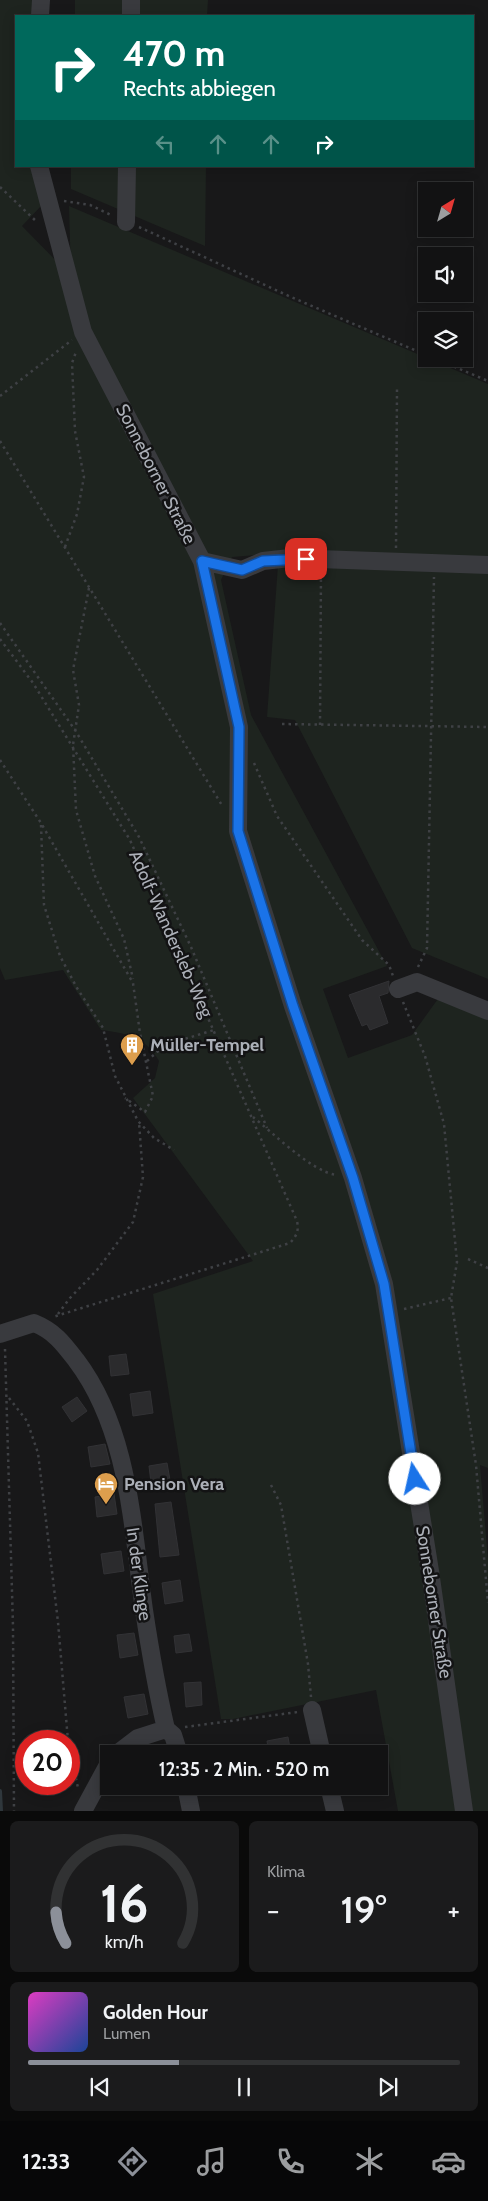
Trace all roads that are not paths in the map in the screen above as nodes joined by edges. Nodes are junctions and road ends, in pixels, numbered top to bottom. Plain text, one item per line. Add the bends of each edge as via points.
1 (41, 0) edge
2 (131, 0) edge
3 (40, 15) edge
4 (131, 15) edge
5 (39, 167) edge
6 (127, 167) edge
7 (126, 222) road end
8 (202, 561) junction
9 (488, 565) edge
10 (398, 989) road end
11 (488, 1000) edge
12 (467, 1002) junction
13 (488, 1011) edge
14 (2, 1334) edge
15 (312, 1710) road end
16 (166, 1730) junction
17 (129, 1745) edge
18 (177, 1745) edge
19 (320, 1745) edge
20 (100, 1779) edge
21 (188, 1795) edge
22 (332, 1795) edge
23 (82, 1810) edge
24 (191, 1811) edge
25 (335, 1811) edge
26 (464, 1811) edge

1 - 3 street
2 - 4 street
5 - 8 street, Sonneborner Straße via 82,332
6 - 7 street
8 - 9 street via 242,570 263,561 290,558
8 - 26 street, Sonneborner Straße via 239,727 238,831 293,1006 353,1178 384,1284
10 - 12 street via 417,982
11 - 12 street
12 - 13 street
14 - 16 street, In der Klinge via 34,1323 50,1330 84,1370 99,1394 125,1478 153,1672
15 - 19 street
16 - 17 street via 138,1738
16 - 18 street, In der Klinge via 173,1735
20 - 23 street
21 - 24 street
22 - 25 street

